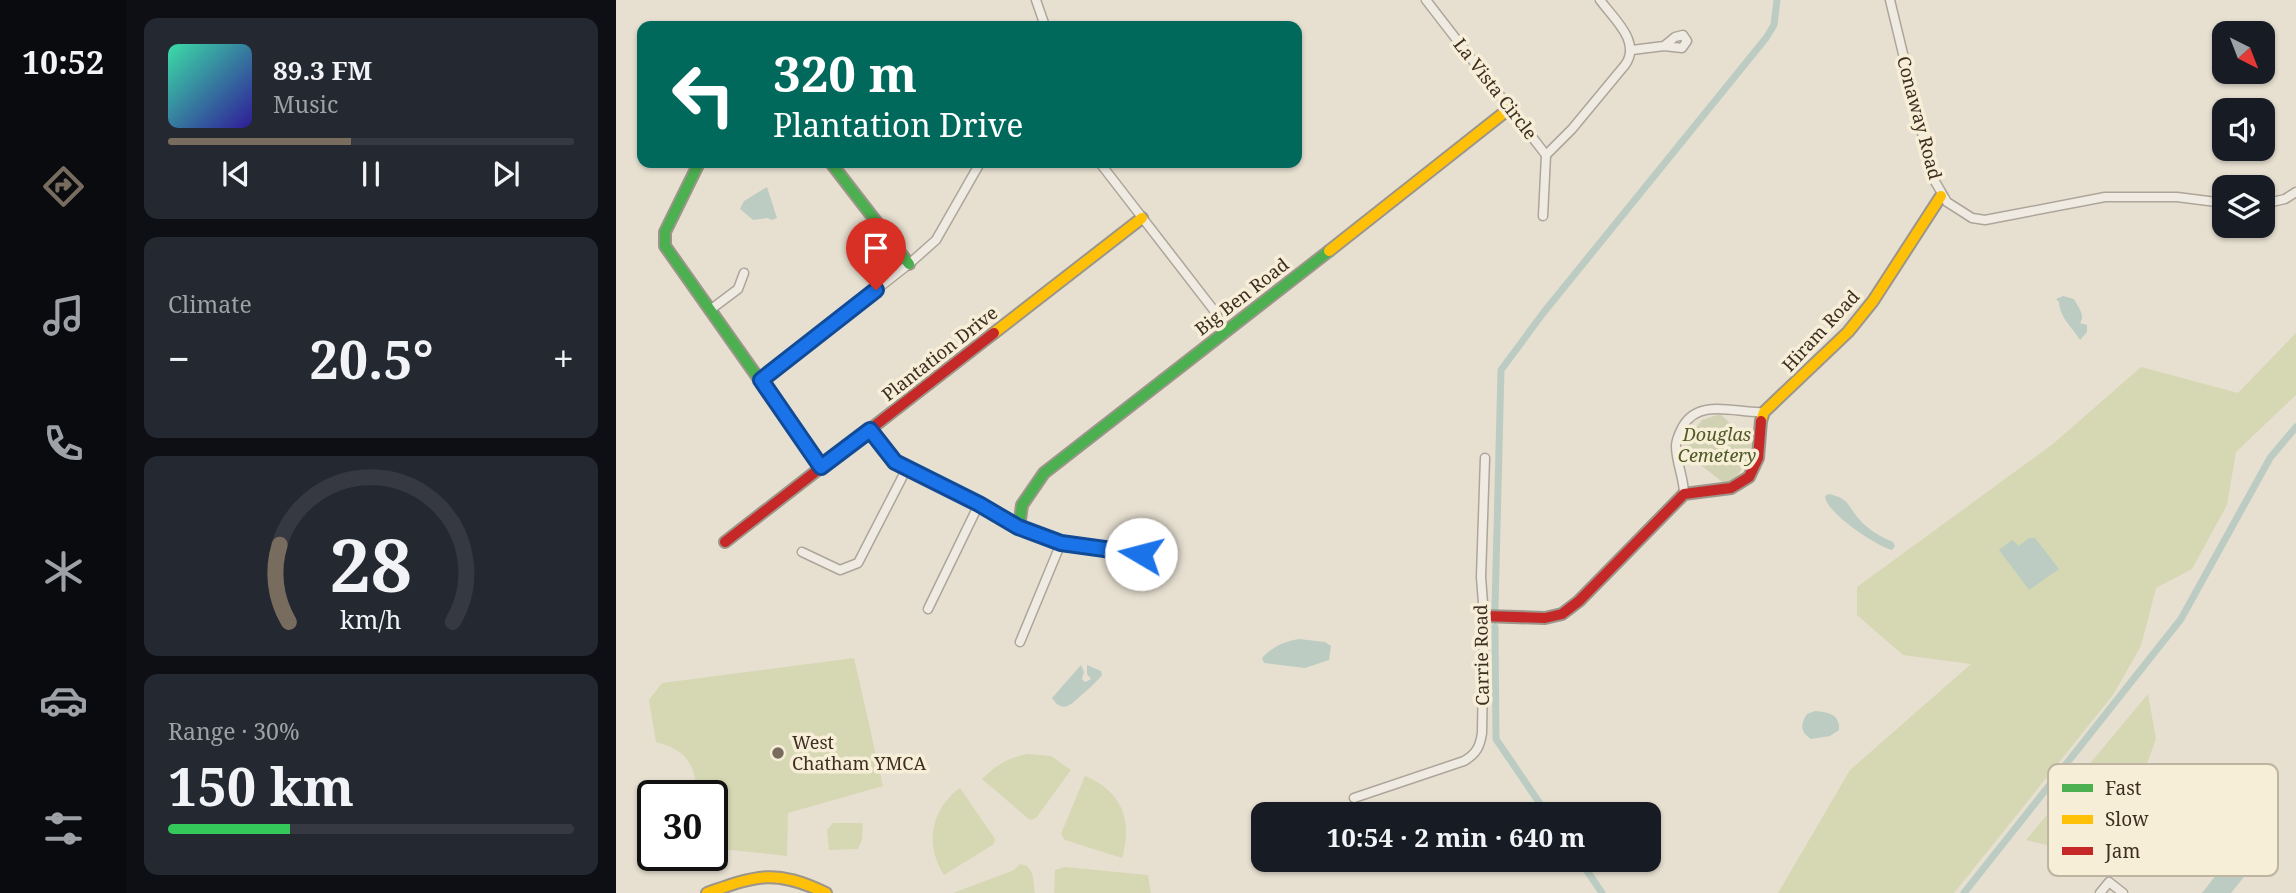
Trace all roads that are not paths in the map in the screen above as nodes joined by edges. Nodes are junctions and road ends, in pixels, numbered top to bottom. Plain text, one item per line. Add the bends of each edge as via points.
1 (1036, 0) edge
2 (1426, 0) edge
3 (1600, 0) edge
4 (1890, 0) edge
5 (1043, 21) edge
6 (1664, 46) dead end
7 (1632, 50) junction
8 (1510, 108) junction
9 (1546, 155) junction
10 (697, 168) edge
11 (835, 168) edge
12 (976, 168) edge
13 (1104, 168) edge
14 (2296, 192) edge
15 (1941, 196) junction
16 (2275, 201) edge
17 (2212, 202) edge
18 (1542, 216) dead end
19 (1142, 218) junction
20 (909, 264) junction
21 (744, 273) dead end
22 (710, 310) junction
23 (1225, 333) junction
24 (761, 380) junction
25 (1764, 412) junction
26 (870, 430) junction
27 (1485, 458) dead end
28 (821, 467) junction
29 (907, 468) junction
30 (1684, 494) junction
31 (979, 504) junction
32 (1018, 527) junction
33 (725, 542) dead end
34 (1061, 543) junction
35 (802, 552) dead end
36 (1141, 554) dead end
37 (929, 609) dead end
38 (1484, 616) junction
39 (1020, 642) dead end
40 (1354, 798) dead end
41 (707, 893) edge
42 (826, 893) edge
43 (2100, 893) edge
44 (2123, 893) edge

1 - 5 street
2 - 8 street, La Vista Circle
3 - 7 street
4 - 15 street, Conaway Road via 1927,163
6 - 7 street
7 - 9 street, La Vista Circle via 1625,65
8 - 9 street, La Vista Circle
8 - 23 street, Big Ben Road
9 - 18 street
10 - 22 street via 665,232 665,246
11 - 20 street
12 - 20 street via 936,240
13 - 19 street
14 - 16 street
15 - 17 street, Conaway Road via 1960,212 1985,220 2105,197
15 - 25 street, Hiram Road via 1848,332
19 - 23 street via 1216,313
19 - 26 street, Plantation Drive
20 - 24 street
21 - 22 street via 738,289
22 - 24 street
23 - 32 street, Big Ben Road via 1044,473 1017,514
24 - 28 street
25 - 30 street via 1758,458 1749,477 1731,488
25 - 30 street via 1709,409 1694,413 1685,422 1676,447
26 - 28 street, Plantation Drive
26 - 29 street via 895,462
27 - 38 street, Carrie Road
28 - 33 street, Plantation Drive
29 - 31 street
29 - 35 street via 858,563 840,569
30 - 38 street via 1562,614 1545,618
31 - 32 street
31 - 37 street
32 - 34 street
34 - 36 street
34 - 39 street
38 - 40 street, Carrie Road via 1482,733 1476,752 1464,761
41 - 42 street via 776,874
43 - 44 street via 2109,882

